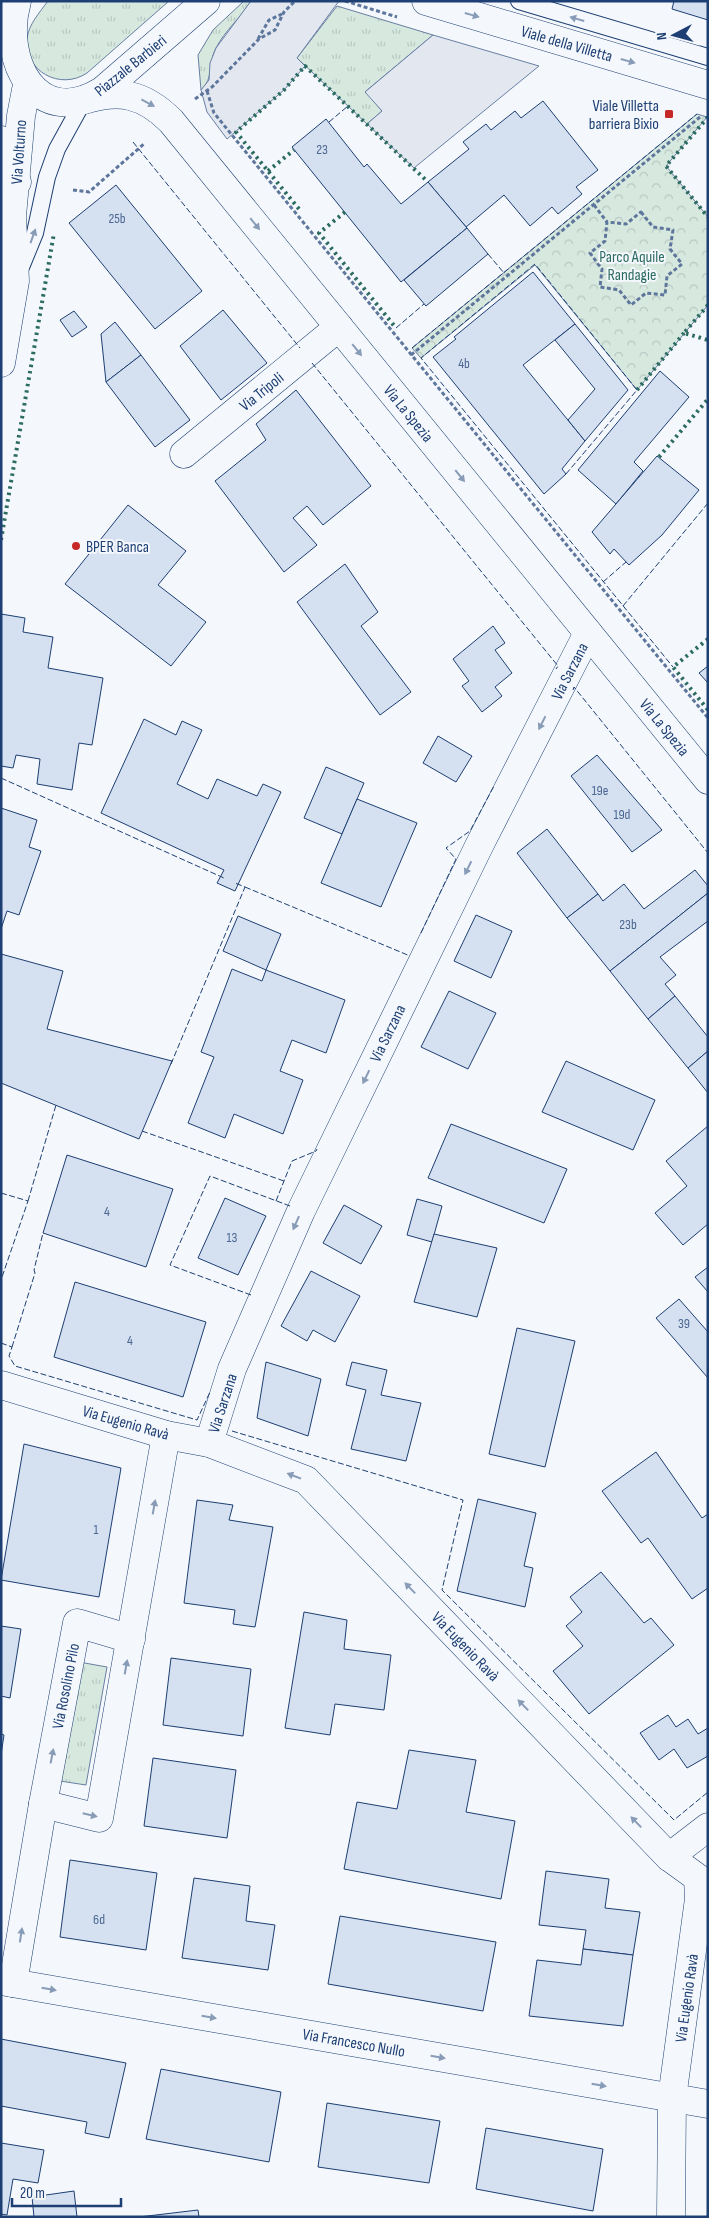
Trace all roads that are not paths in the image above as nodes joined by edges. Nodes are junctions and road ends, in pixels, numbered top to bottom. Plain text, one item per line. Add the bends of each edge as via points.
1 (17, 1) edge
2 (206, 1) edge
3 (426, 1) edge
4 (519, 1) edge
5 (708, 57) edge
6 (14, 85) edge
7 (708, 85) edge
8 (84, 100) junction
9 (1, 140) edge
10 (17, 182) junction
11 (15, 281) junction
12 (339, 327) junction
13 (1, 363) edge
14 (184, 454) dead end
15 (588, 633) junction
16 (708, 780) edge
17 (1, 1385) edge
18 (166, 1435) junction
19 (209, 1444) junction
20 (131, 1639) junction
21 (43, 1804) junction
22 (708, 1827) edge
23 (669, 1857) junction
24 (7, 1982) edge
25 (672, 2098) junction
26 (708, 2104) edge
27 (671, 2217) edge

1 - 6 street, Piazzale Barbieri via 4,25 2,46
2 - 8 street, Piazzale Barbieri via 102,91
3 -> 7 street, Viale della Villetta
5 -> 4 lane
6 - 8 street, Piazzale Barbieri via 54,103
6 - 10 street, Via Volturno via 20,124
11 -> 8 lane via 35,233 46,177 57,149
8 -> 12 street, Via La Spezia via 108,94 131,96 162,112
9 - 10 street via 9,152
10 - 11 street, Via Volturno via 12,216
11 - 13 street, Via Volturno
12 - 14 street, Via Tripoli
12 -> 15 street, Via La Spezia
15 - 16 street, Via La Spezia
15 -> 19 street, Via Sarzana via 301,1211 232,1369
17 - 18 street, Via Eugenio Ravà
18 - 19 street, Via Eugenio Ravà
20 -> 18 street
23 -> 19 street, Via Eugenio Ravà via 306,1480
21 -> 20 street via 99,1818
21 -> 20 street, Via Rosolino Pilo via 76,1623
24 -> 21 street, Via Rosolino Pilo
22 - 23 street
23 - 25 street, Via Eugenio Ravà via 698,1878 699,1900
24 -> 25 street, Via Francesco Nullo
25 - 26 street, Via Francesco Nullo
25 - 27 street

